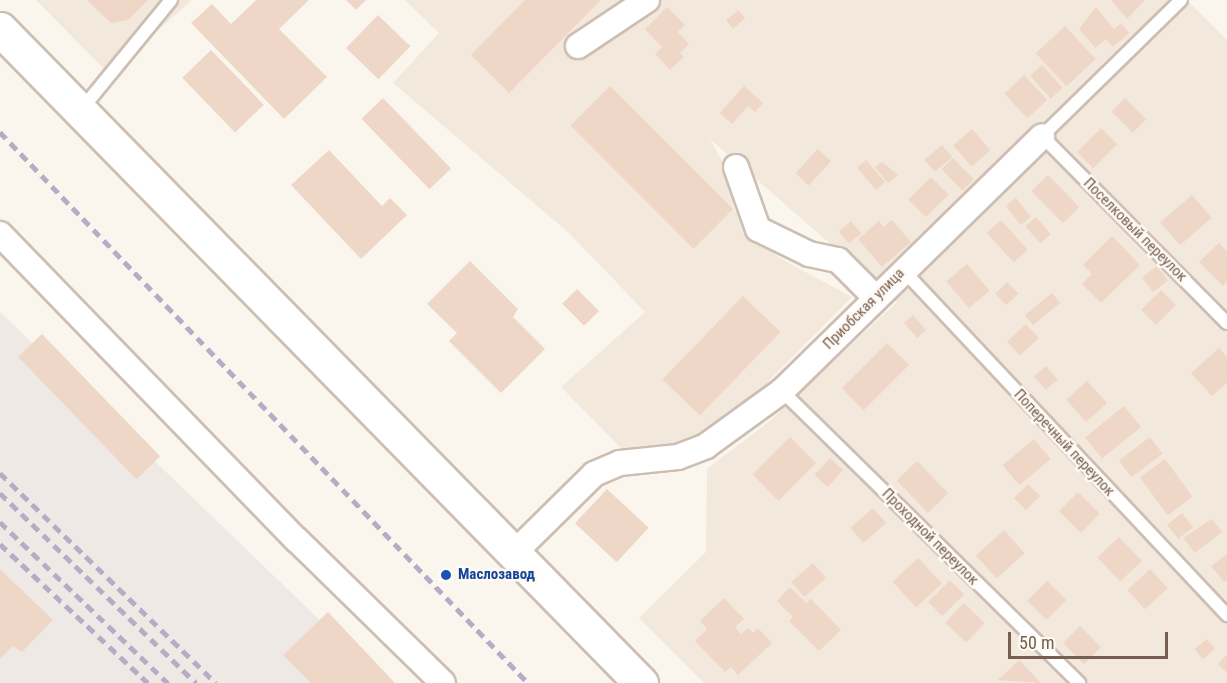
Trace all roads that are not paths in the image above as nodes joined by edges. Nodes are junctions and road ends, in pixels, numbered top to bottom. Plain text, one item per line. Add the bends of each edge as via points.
1 (171, 0) edge
2 (647, 0) edge
3 (1180, 0) edge
4 (0, 29) edge
5 (579, 46) dead end
6 (78, 113) junction
7 (1042, 136) junction
8 (736, 167) dead end
9 (0, 234) edge
10 (902, 269) junction
11 (875, 297) junction
12 (1227, 323) edge
13 (782, 391) junction
14 (512, 555) junction
15 (1227, 615) edge
16 (443, 683) edge
17 (641, 683) edge
18 (1078, 683) edge

1 - 6 lane
2 - 5 street
3 - 7 lane, Приобская улица
4 - 6 main road
6 - 14 main road
7 - 10 street, Приобская улица
7 - 12 lane, Поселковый переулок
8 - 11 street via 758,229 809,254 838,260
9 - 16 street via 297,540
10 - 11 street, Приобская улица
10 - 15 lane, Поперечный переулок
11 - 13 street, Приобская улица
13 - 14 street, Приобская улица via 706,446 678,457 620,463 594,474
13 - 18 lane, Проходной переулок
14 - 17 main road

